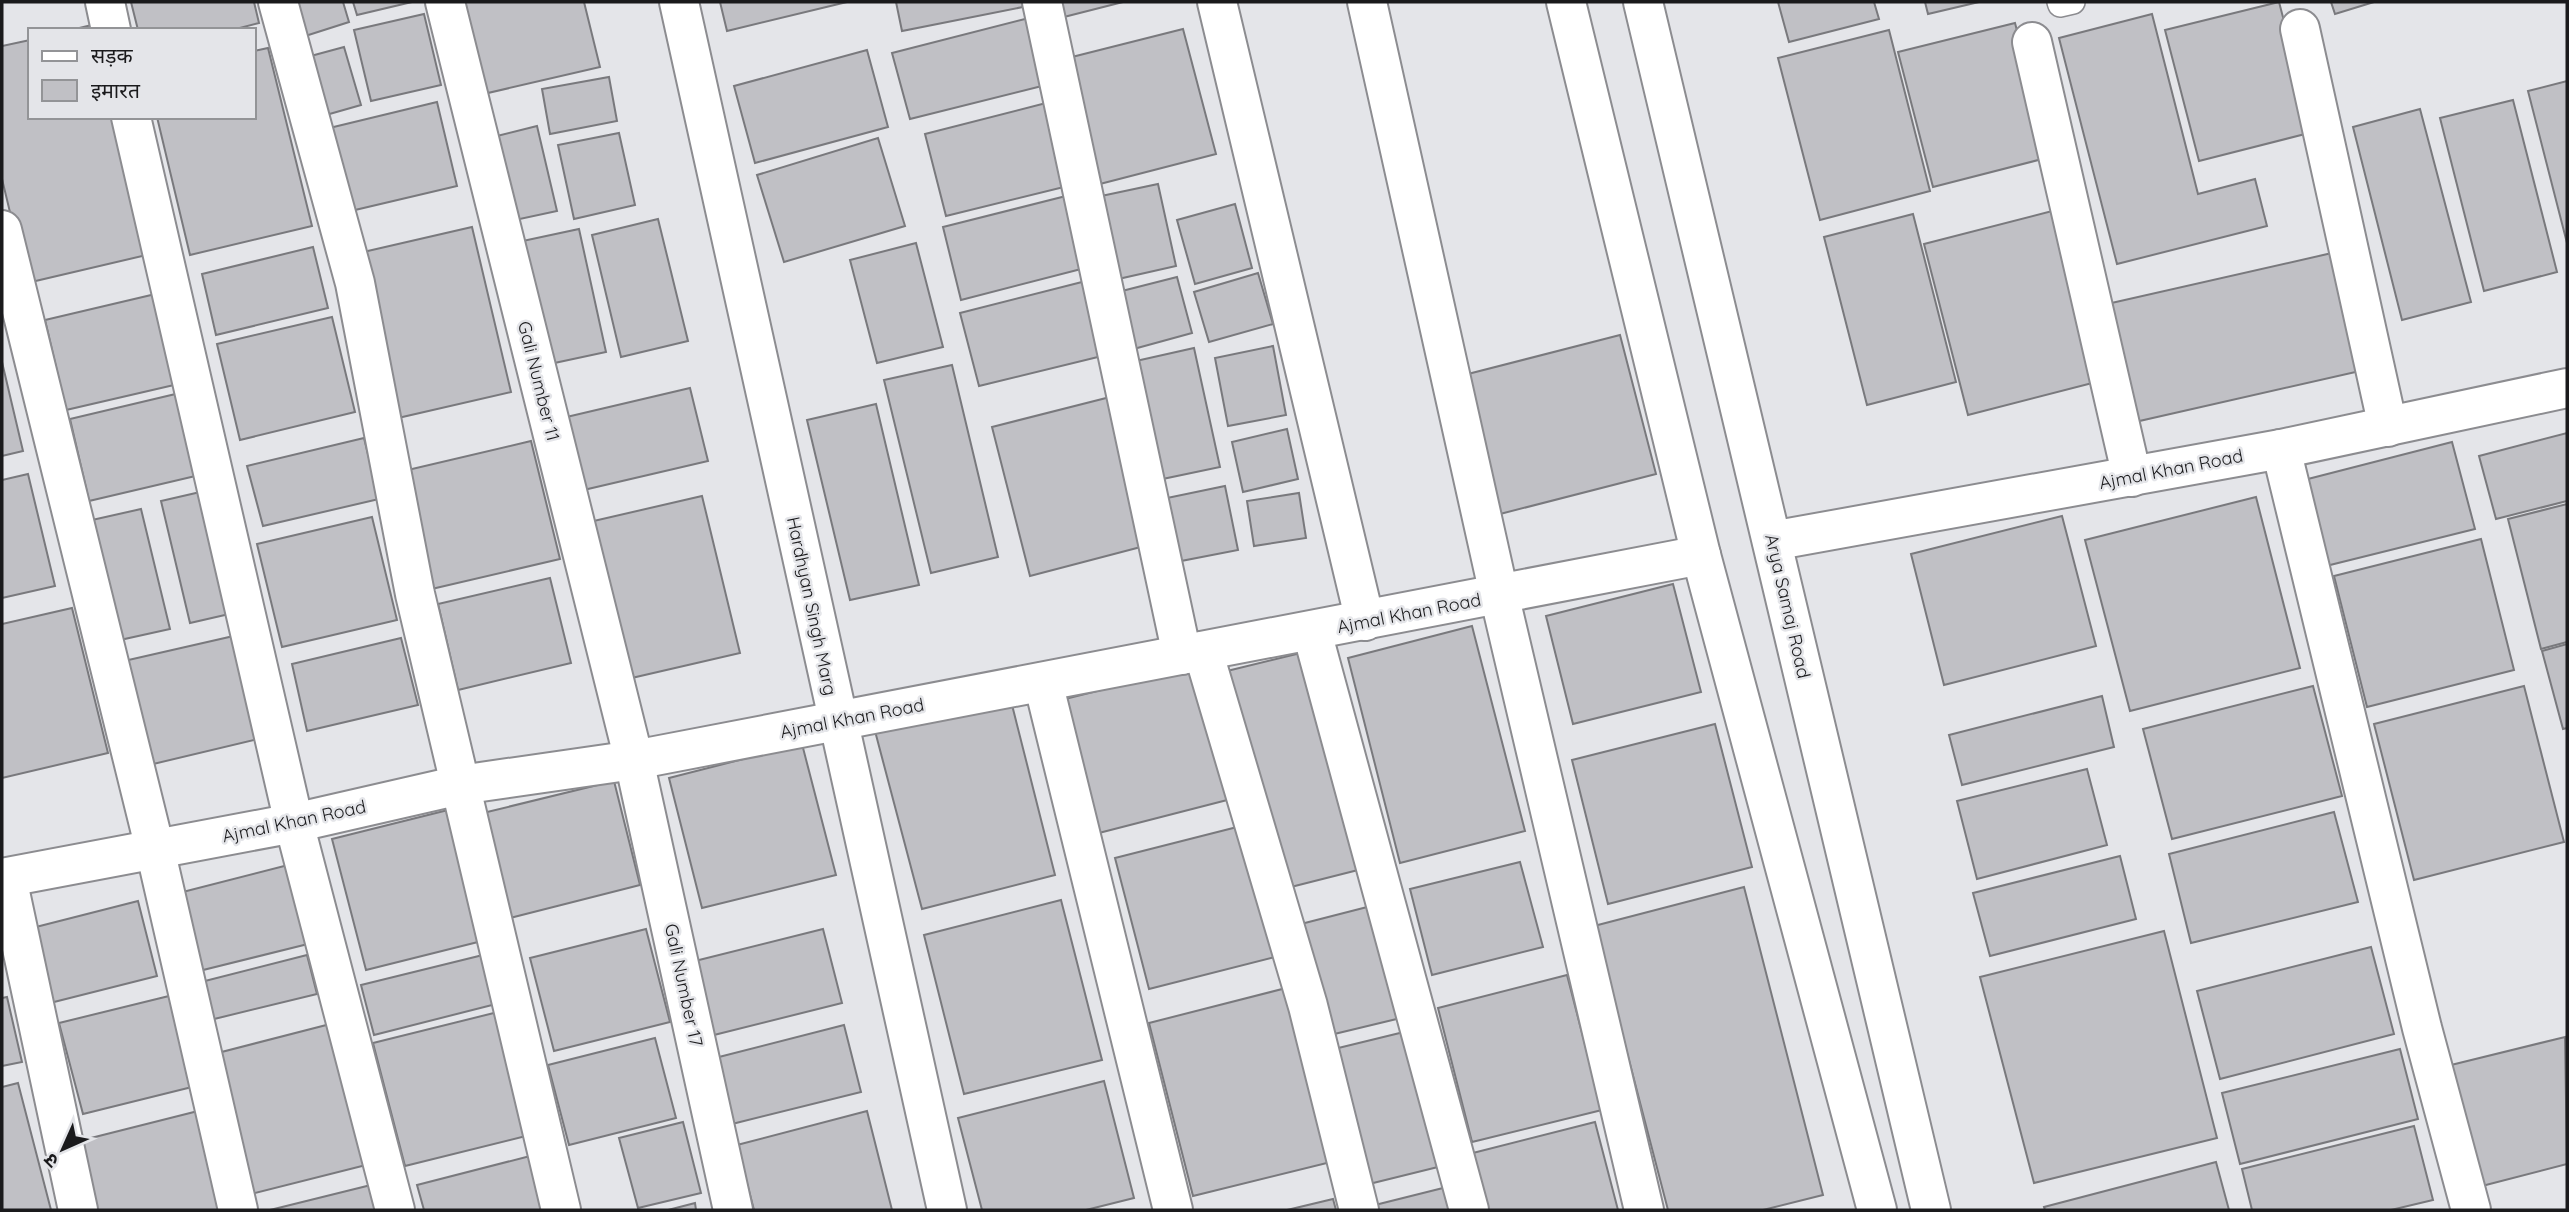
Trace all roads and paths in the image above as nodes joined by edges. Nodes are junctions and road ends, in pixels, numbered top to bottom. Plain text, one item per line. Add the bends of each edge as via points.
1 (105, 2) edge
2 (278, 2) edge
3 (445, 2) edge
4 (679, 2) edge
5 (1042, 2) edge
6 (1217, 2) edge
7 (1367, 2) edge
8 (1566, 2) edge
9 (1643, 2) edge
10 (2059, 2) edge
11 (2073, 2) edge
12 (111, 28) edge
13 (2300, 29) dead end
14 (2032, 42) dead end
15 (131, 119) edge
16 (2, 230) edge
17 (2567, 388) edge
18 (2388, 427) junction
19 (2281, 449) junction
20 (2132, 477) junction
21 (1772, 541) junction
22 (1701, 555) junction
23 (1499, 594) junction
24 (1365, 621) junction
25 (1312, 632) junction
26 (1193, 653) junction
27 (1043, 682) junction
28 (837, 721) junction
29 (634, 760) junction
30 (460, 785) junction
31 (294, 823) junction
32 (155, 849) junction
33 (4, 878) edge
34 (78, 1210) edge
35 (238, 1210) edge
36 (395, 1210) edge
37 (561, 1210) edge
38 (733, 1210) edge
39 (947, 1210) edge
40 (1173, 1210) edge
41 (1359, 1210) edge
42 (1469, 1210) edge
43 (1644, 1210) edge
44 (1877, 1210) edge
45 (1931, 1210) edge
46 (2471, 1210) edge

1 - 12 street
2 - 30 street via 355,283 415,594
3 - 29 street, Gali Number 11
4 - 28 street, Hardhyan Singh Marg
5 - 26 street
6 - 24 street
7 - 23 street
8 - 22 street
9 - 21 street, Arya Samaj Road
10 - 11 lane
13 - 18 street
14 - 20 street
15 - 31 street
16 - 32 street
17 - 18 street, Ajmal Khan Road
18 - 19 street, Ajmal Khan Road
19 - 20 street, Ajmal Khan Road
19 - 46 street
20 - 21 street, Ajmal Khan Road
21 - 45 street, Arya Samaj Road
22 - 23 street, Ajmal Khan Road
22 - 44 street
23 - 24 street, Ajmal Khan Road
23 - 43 street
24 - 25 street, Ajmal Khan Road
25 - 26 street, Ajmal Khan Road
25 - 42 street
26 - 27 street, Ajmal Khan Road
26 - 41 street via 1308,1006
27 - 28 street, Ajmal Khan Road
27 - 40 street
28 - 29 street, Ajmal Khan Road
28 - 39 street, Hardhyan Singh Marg
29 - 30 street, Ajmal Khan Road
29 - 38 street, Gali Number 17
30 - 31 street, Ajmal Khan Road
30 - 37 street
31 - 32 street, Ajmal Khan Road
31 - 36 street
32 - 33 street, Ajmal Khan Road
32 - 35 street
33 - 34 street

